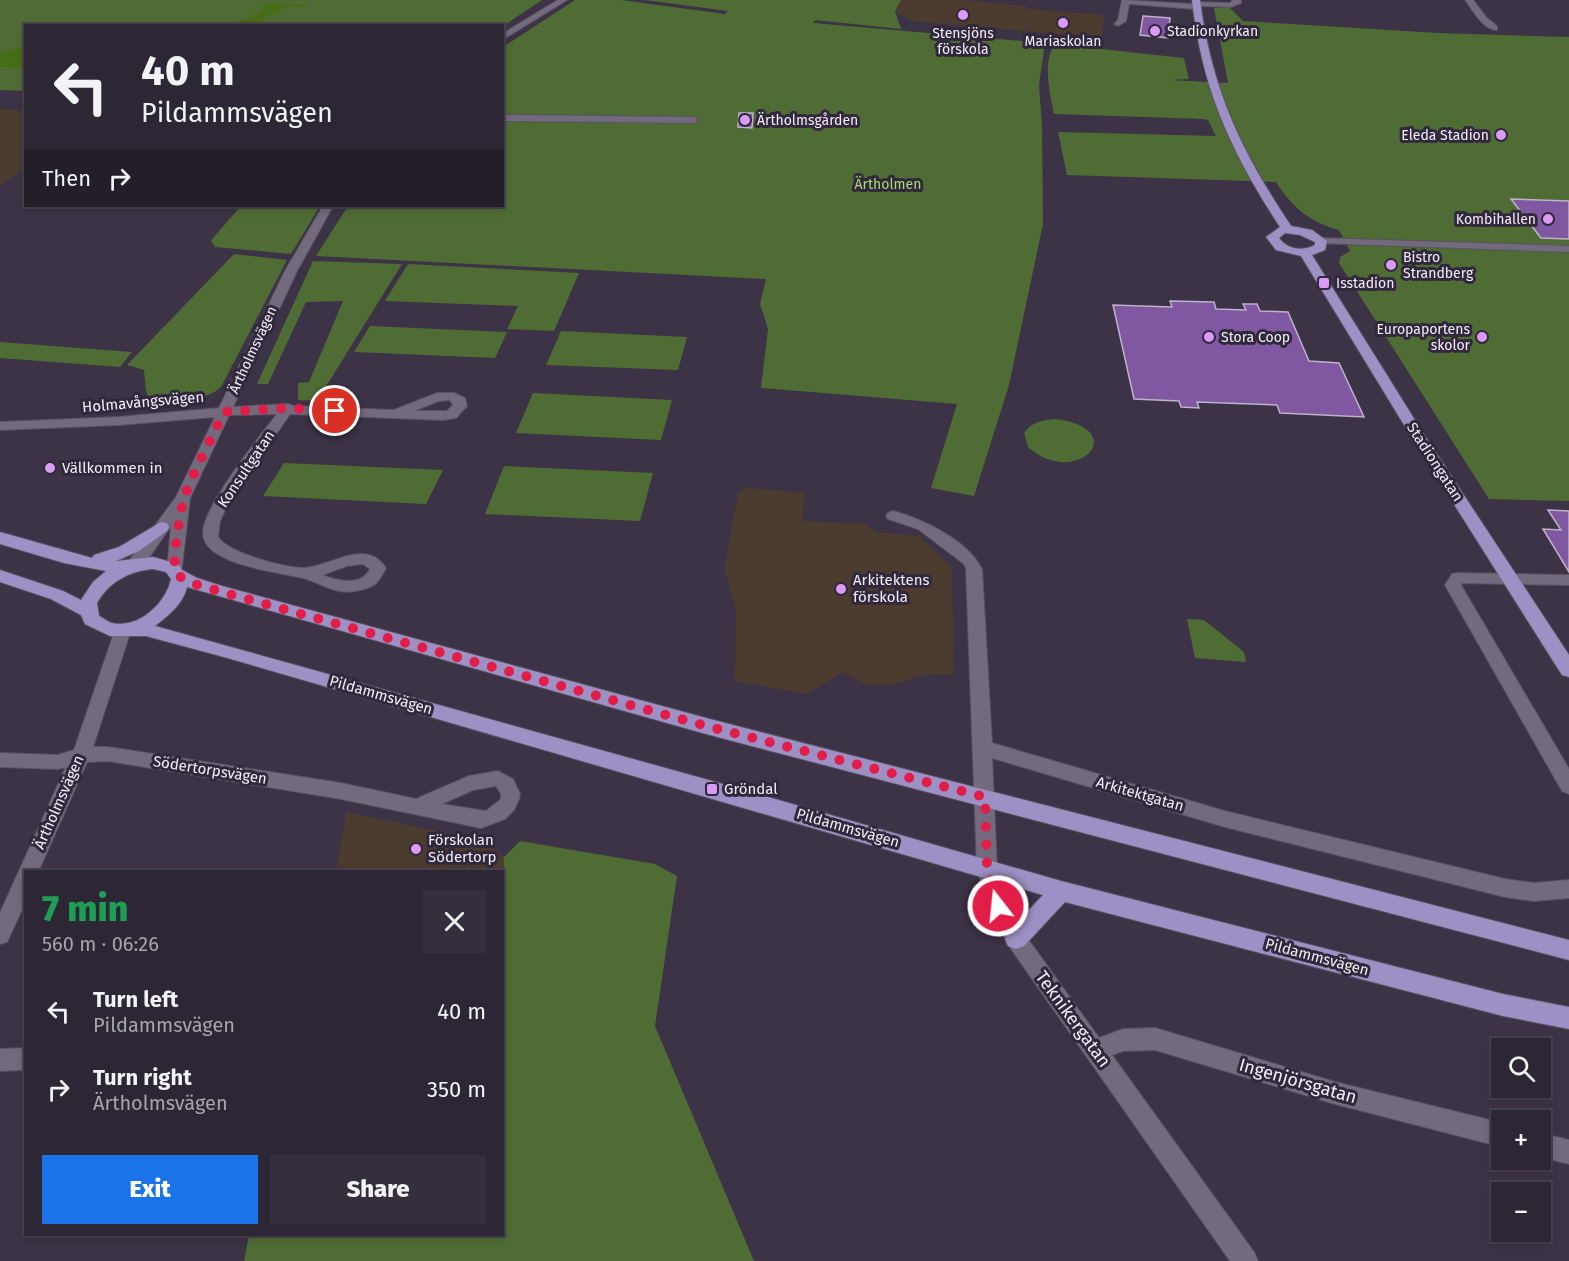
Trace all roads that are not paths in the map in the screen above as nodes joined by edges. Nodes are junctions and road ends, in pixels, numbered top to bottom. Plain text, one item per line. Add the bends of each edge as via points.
1 (563, 0) edge
2 (1237, 0) edge
3 (1469, 0) edge
4 (1126, 1) edge
5 (1194, 2) edge
6 (1118, 24) dead end
7 (1494, 28) dead end
8 (504, 37) edge
9 (504, 118) edge
10 (694, 120) dead end
11 (327, 207) edge
12 (1288, 230) junction
13 (1320, 241) junction
14 (1569, 249) edge
15 (1304, 252) junction
16 (288, 408) junction
17 (224, 412) junction
18 (396, 414) dead end
19 (0, 426) edge
20 (183, 498) junction
21 (893, 516) dead end
22 (161, 527) junction
23 (0, 538) edge
24 (85, 561) junction
25 (133, 565) junction
26 (176, 572) junction
27 (305, 573) dead end
28 (0, 576) edge
29 (1510, 579) junction
30 (1569, 580) edge
31 (87, 610) junction
32 (126, 630) junction
33 (1569, 670) edge
34 (983, 748) junction
35 (81, 755) junction
36 (0, 760) edge
37 (1569, 786) edge
38 (985, 797) junction
39 (419, 806) dead end
40 (987, 868) junction
41 (29, 870) edge
42 (24, 882) edge
43 (1569, 889) edge
44 (1061, 891) junction
45 (0, 935) edge
46 (1016, 939) junction
47 (1569, 950) edge
48 (1569, 1018) edge
49 (1095, 1050) junction
50 (24, 1059) edge
51 (0, 1060) edge
52 (1491, 1132) edge
53 (1551, 1148) edge
54 (1569, 1152) edge
55 (1245, 1261) edge

1 - 8 street
2 - 5 street via 1231,5
3 - 7 street
4 - 5 street
4 - 6 street
5 - 12 main road via 1204,62 1225,121 1255,181
9 - 10 street
11 - 17 street, Ärtholmsvägen via 305,243
12 - 13 main road via 1310,234
12 - 15 main road via 1274,234 1273,240 1282,248
13 - 14 street
13 - 15 main road via 1317,250
15 - 29 main road, Stadiongatan
16 - 17 street, Holmavångsvägen
16 - 18 street
16 - 27 street, Konsultgatan via 222,503 210,534 218,547 235,557
17 - 19 street, Holmavångsvägen
17 - 20 street, Ärtholmsvägen
20 - 22 street, Ärtholmsvägen
20 - 26 street, Ärtholmsvägen via 174,549
21 - 34 street via 923,526 970,561 974,569
22 - 24 main road via 126,552
22 - 25 street, Ärtholmsvägen via 151,546
23 - 24 main road
24 - 25 main road
25 - 26 main road via 158,564
25 - 31 main road, Ärtholmsvägen via 95,590
26 - 32 main road, Ärtholmsvägen via 179,587 173,602
26 - 38 main road via 218,591 706,726
28 - 31 main road via 57,595
29 - 30 street
29 - 33 main road, Stadiongatan
29 - 37 street via 1458,578 1453,585
31 - 32 main road via 101,628
32 - 35 street, Ärtholmsvägen
32 - 40 main road, Pildammsvägen via 146,630 234,653
34 - 38 street, Teknikergatan
34 - 43 street, Arkitektgatan via 1225,819 1505,888 1534,892
35 - 36 street, Södertorpsvägen via 58,762
35 - 39 street, Södertorpsvägen via 108,754 159,761
35 - 41 street, Ärtholmsvägen
38 - 40 street, Teknikergatan
38 - 47 main road
40 - 44 main road, Pildammsvägen
40 - 46 street, Teknikergatan via 998,906
42 - 45 street
44 - 46 main road
44 - 48 main road, Pildammsvägen via 1503,1005
46 - 49 street, Teknikergatan
49 - 52 street, Ingenjörsgatan via 1123,1040 1155,1039 1335,1093
49 - 55 street, Teknikergatan
50 - 51 street
53 - 54 street

